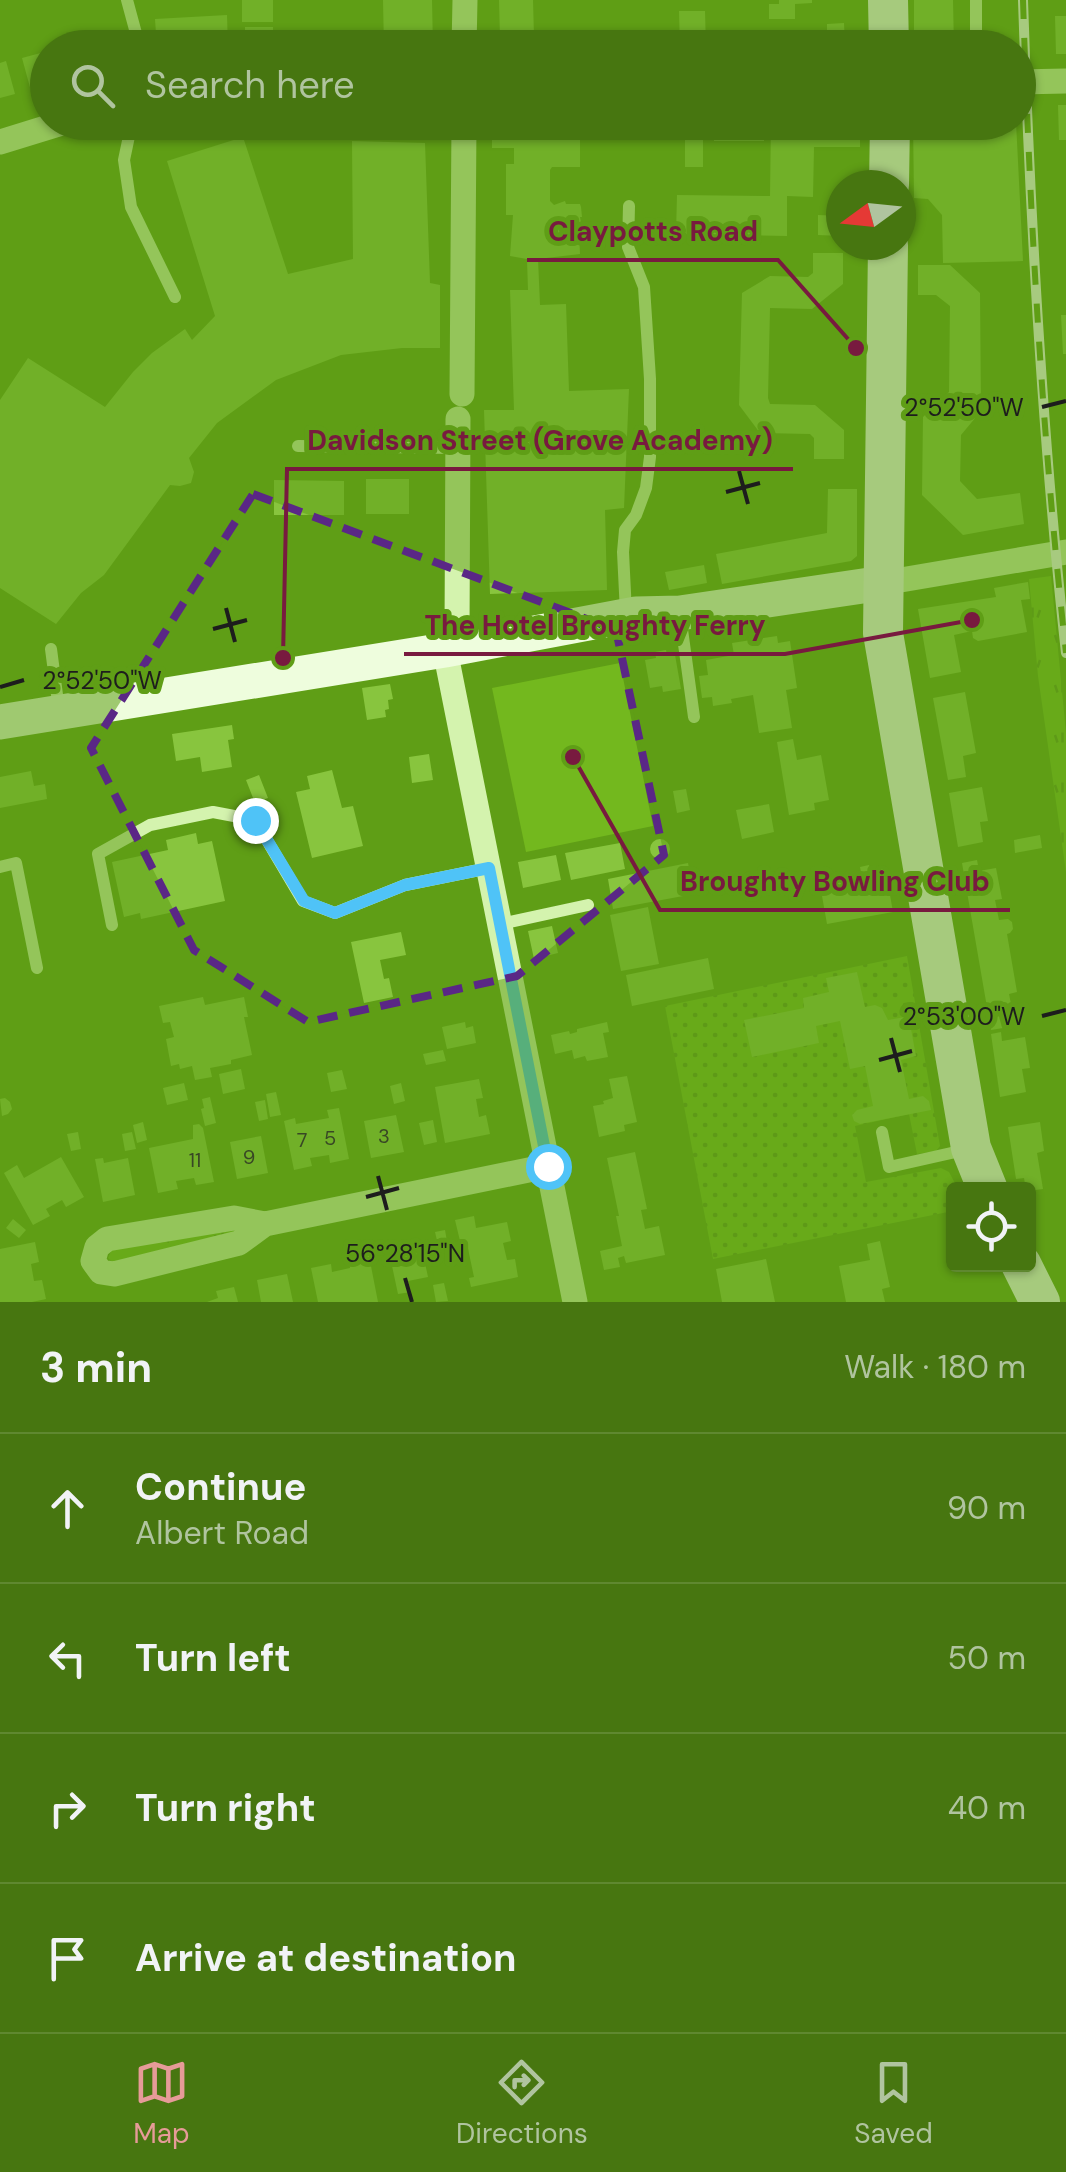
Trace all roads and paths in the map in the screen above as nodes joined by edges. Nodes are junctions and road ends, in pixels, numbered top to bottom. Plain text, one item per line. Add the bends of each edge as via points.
1 (127, 0) edge
2 (465, 0) edge
3 (888, 0) edge
4 (976, 0) edge
5 (135, 30) edge
6 (464, 30) edge
7 (889, 30) edge
8 (976, 30) edge
9 (1061, 81) edge
10 (1036, 82) edge
11 (30, 133) edge
12 (128, 140) edge
13 (464, 140) edge
14 (890, 140) edge
15 (0, 142) edge
16 (889, 170) edge
17 (629, 206) dead end
18 (888, 260) edge
19 (174, 297) dead end
20 (298, 446) dead end
21 (458, 448) junction
22 (1066, 552) edge
23 (884, 583) junction
24 (680, 614) junction
25 (626, 616) junction
26 (51, 649) dead end
27 (452, 649) junction
28 (60, 712) junction
29 (694, 716) dead end
30 (0, 722) edge
31 (0, 867) edge
32 (489, 868) junction
33 (588, 905) dead end
34 (500, 924) junction
35 (112, 925) dead end
36 (37, 968) dead end
37 (882, 1132) dead end
38 (971, 1148) junction
39 (548, 1166) junction
40 (985, 1182) edge
41 (265, 1224) junction
42 (1025, 1272) edge
43 (576, 1302) edge
44 (1040, 1302) edge

1 - 5 lane
2 - 6 street
3 - 7 main road
4 - 8 lane
9 - 10 street
11 - 15 street
12 - 19 lane via 124,160 131,206
13 - 21 street
14 - 16 main road
17 - 25 lane via 628,247 644,286 650,457 646,488 625,530
18 - 23 main road
20 - 21 lane
21 - 27 street
22 - 23 street
23 - 24 main road
23 - 38 main road via 882,633
24 - 25 main road
24 - 29 lane
25 - 27 main road
26 - 28 lane
27 - 28 main road
27 - 32 street
28 - 30 main road
31 - 36 lane via 16,864
32 - 34 street
32 - 35 lane via 405,885 335,913 304,901 255,820 213,812 150,825 98,854
33 - 34 lane
34 - 39 street
37 - 38 lane via 889,1167
38 - 40 main road
39 - 41 street
39 - 43 street
41 - 41 street via 239,1243 114,1274 101,1272 93,1261 108,1239 234,1218
42 - 44 main road

